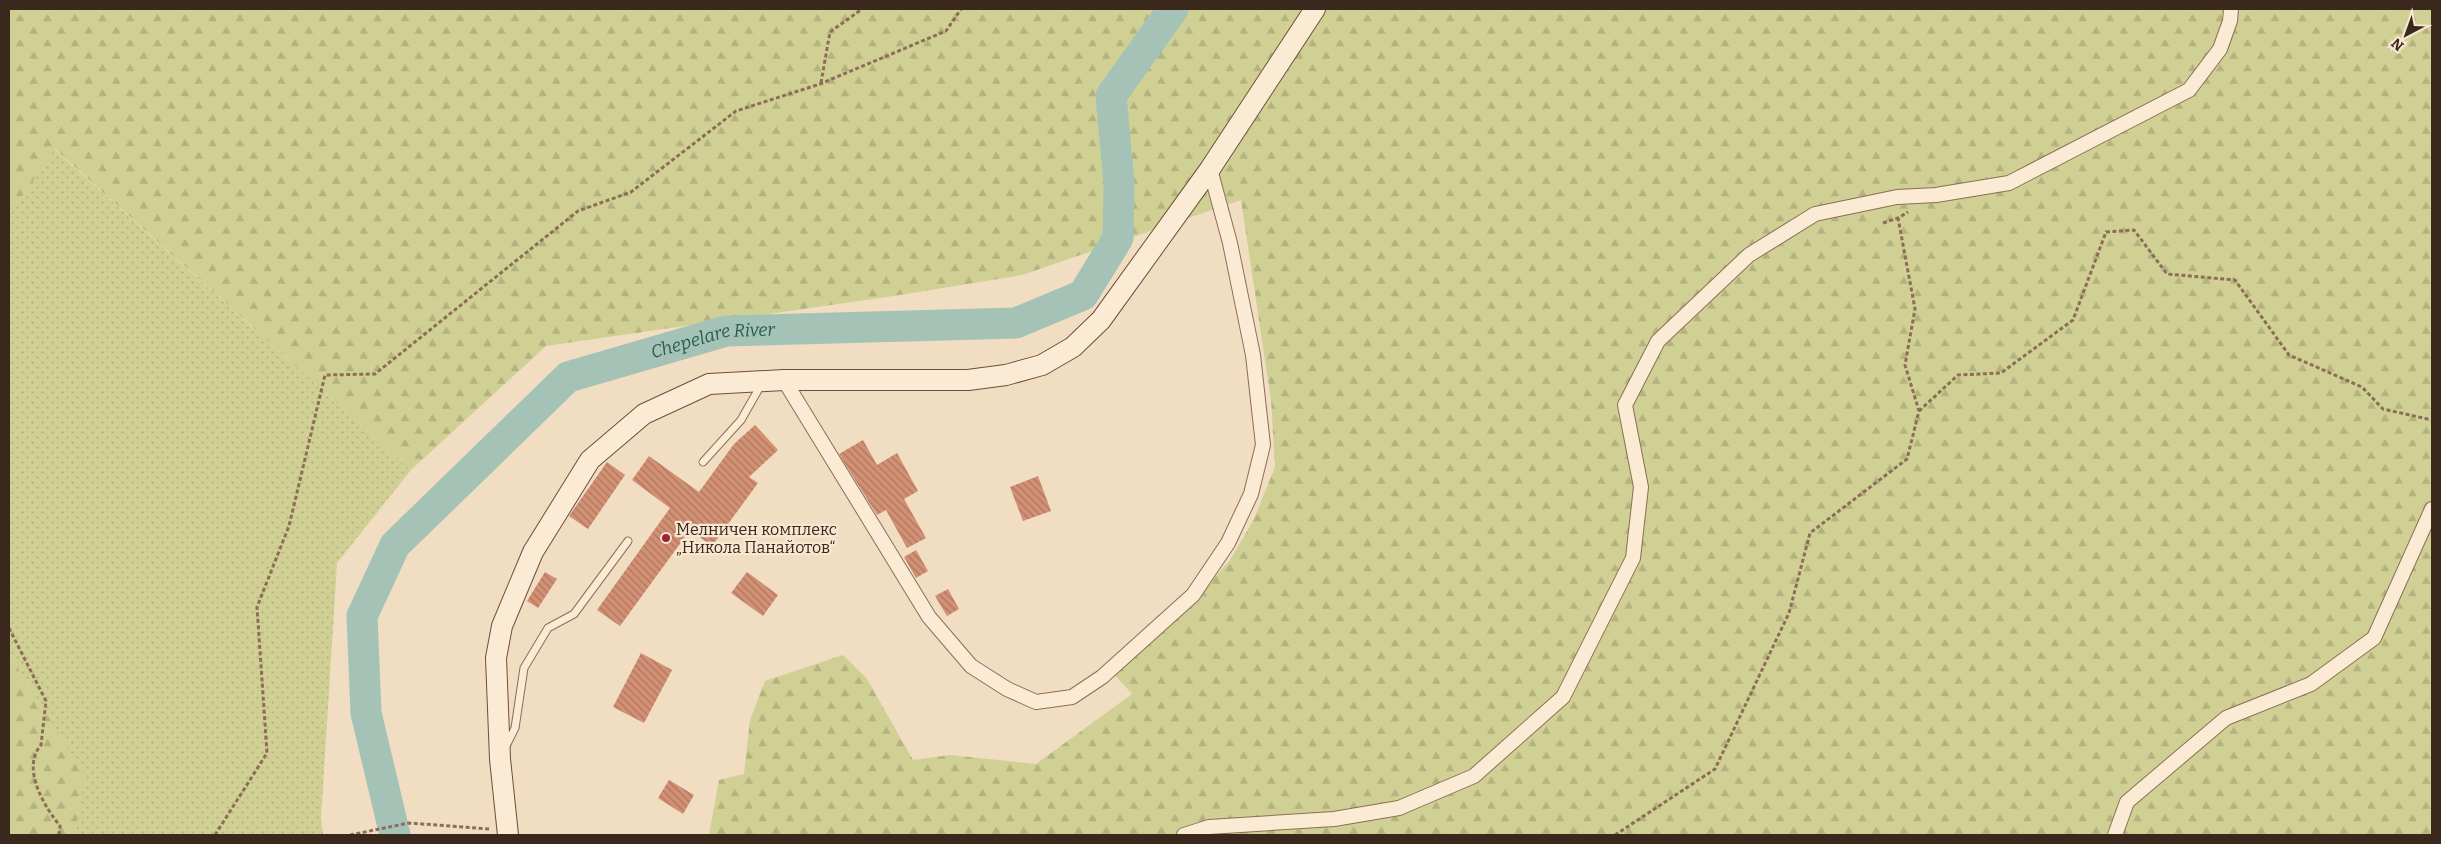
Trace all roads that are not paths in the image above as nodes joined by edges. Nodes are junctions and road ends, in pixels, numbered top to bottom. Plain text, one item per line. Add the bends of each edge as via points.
1 (1315, 9) edge
2 (2231, 9) edge
3 (1210, 169) junction
4 (784, 380) junction
5 (764, 381) junction
6 (703, 462) dead end
7 (2432, 509) edge
8 (628, 541) dead end
9 (500, 759) junction
10 (507, 833) edge
11 (1184, 835) edge
12 (2115, 835) edge

1 - 3 main road
2 - 11 street via 2220,49 2189,90 2009,183 1897,197 1816,214 1749,255 1658,341 1625,405 1641,487 1633,558 1563,697 1474,776 1399,808 1334,819 1209,827
3 - 4 main road via 1101,320 1073,347 1042,365 1006,375 968,380
3 - 4 street via 1230,243 1253,355 1263,446 1251,494 1228,543 1193,595 1102,677 1072,697 1036,702 1007,689 971,666 929,618
4 - 5 main road
5 - 6 lane via 742,420
5 - 9 main road via 709,384 644,414 590,460 533,552 502,626 496,658
7 - 12 street via 2374,638 2311,684 2226,718 2127,802
8 - 9 lane via 574,614 548,628 524,668 515,728
9 - 10 main road

